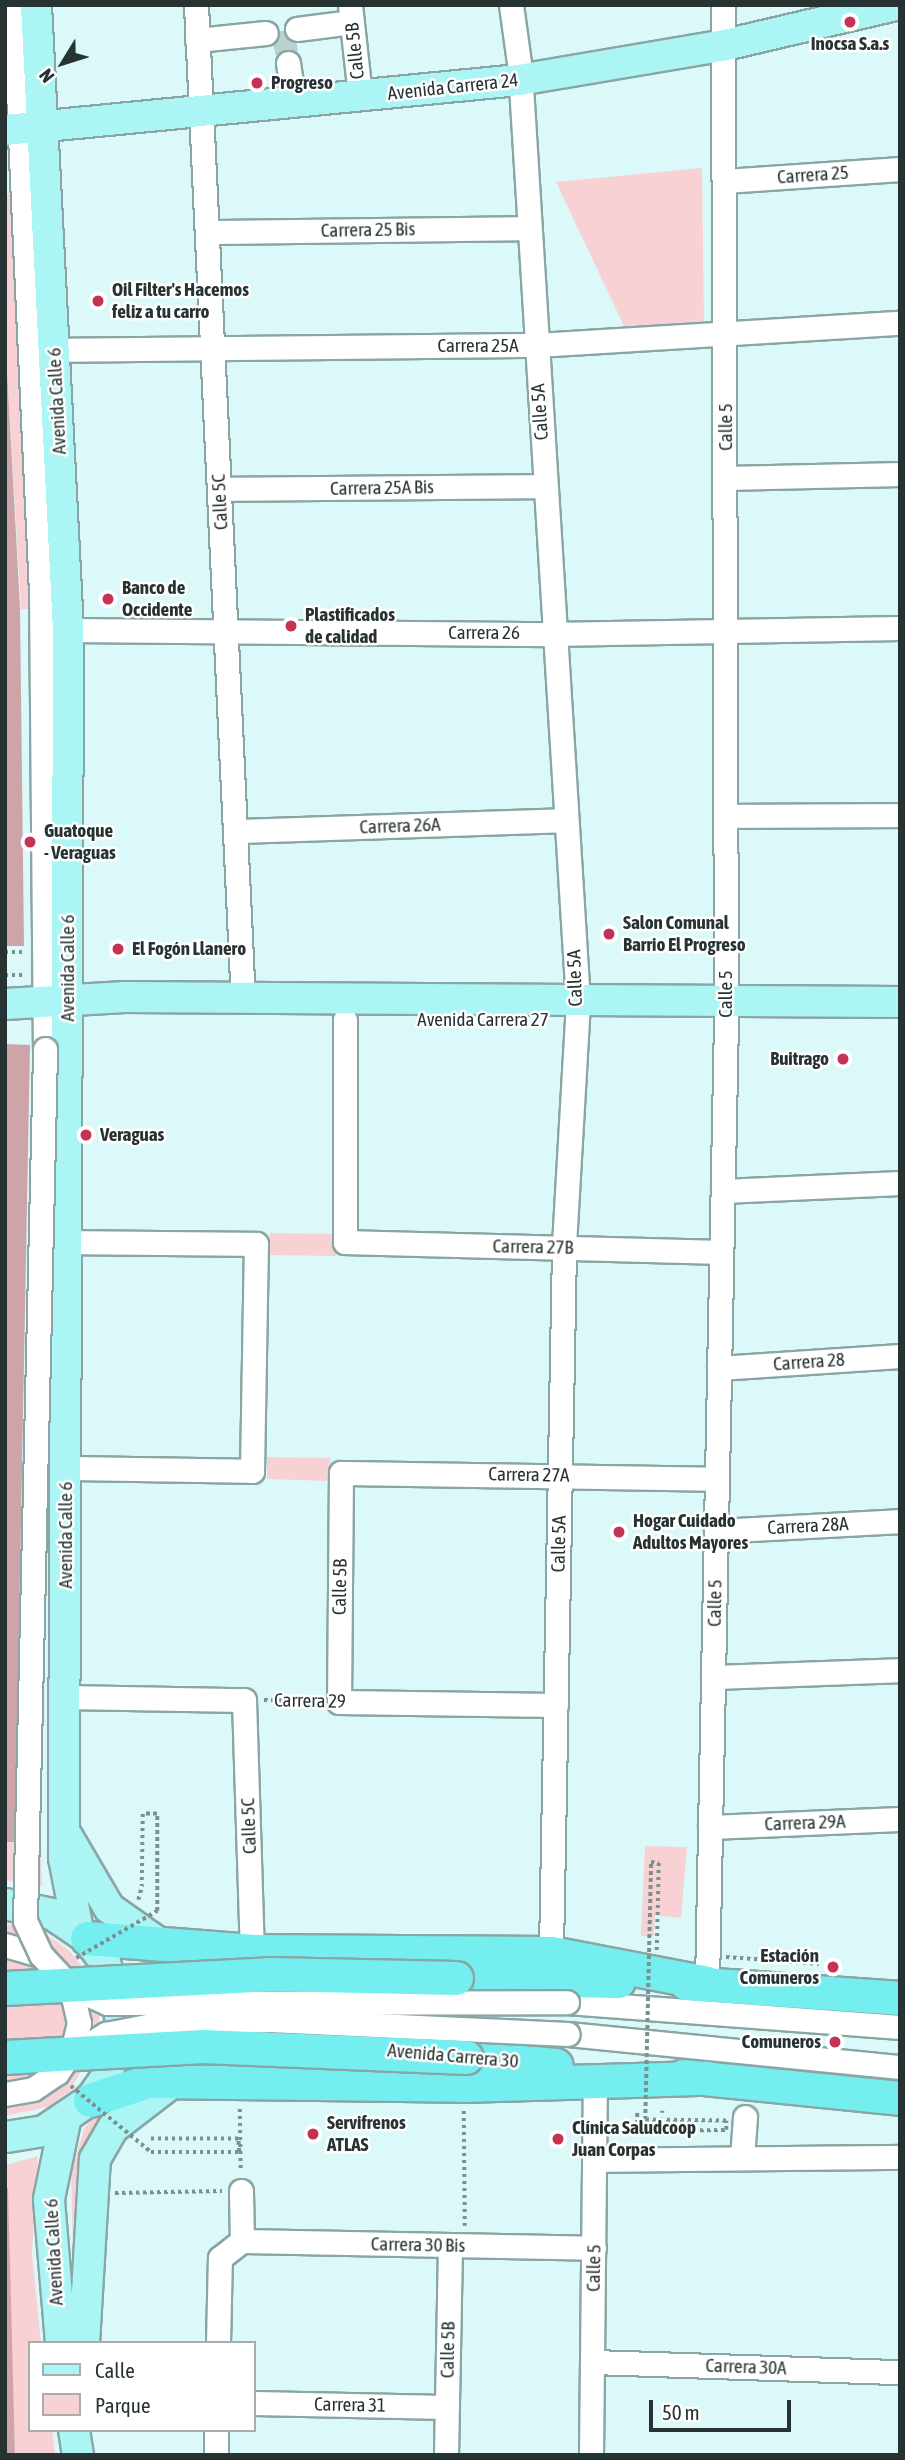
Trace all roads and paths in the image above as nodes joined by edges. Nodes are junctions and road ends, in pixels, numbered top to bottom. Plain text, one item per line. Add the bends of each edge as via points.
1 (14, 5) edge
2 (36, 5) edge
3 (196, 5) edge
4 (510, 5) edge
5 (723, 5) edge
6 (895, 5) edge
7 (351, 13) edge
8 (297, 29) dead end
9 (266, 33) dead end
10 (197, 40) junction
11 (725, 45) junction
12 (288, 63) tunnel mouth
13 (519, 80) junction
14 (360, 96) junction
15 (294, 103) junction
16 (201, 110) junction
17 (23, 128) edge
18 (900, 169) edge
19 (725, 181) junction
20 (528, 229) junction
21 (208, 232) junction
22 (900, 323) edge
23 (726, 334) junction
24 (536, 345) junction
25 (213, 346) junction
26 (55, 350) junction
27 (900, 474) edge
28 (726, 478) junction
29 (545, 486) junction
30 (219, 489) junction
31 (900, 628) edge
32 (68, 630) junction
33 (226, 631) junction
34 (726, 631) junction
35 (554, 634) junction
36 (900, 815) edge
37 (726, 816) junction
38 (566, 820) junction
39 (235, 831) junction
40 (19, 968) dead end
41 (5, 975) edge
42 (19, 975) junction
43 (37, 976) dead end
44 (243, 1000) junction
45 (900, 1002) edge
46 (5, 1004) edge
47 (57, 1004) junction
48 (577, 1011) junction
49 (726, 1011) junction
50 (345, 1020) junction
51 (900, 1020) edge
52 (900, 1183) edge
53 (723, 1191) junction
54 (67, 1242) junction
55 (564, 1248) junction
56 (721, 1252) junction
57 (900, 1356) edge
58 (719, 1368) junction
59 (66, 1468) junction
60 (341, 1473) joint
61 (560, 1476) junction
62 (717, 1479) junction
63 (900, 1521) edge
64 (716, 1531) junction
65 (900, 1670) edge
66 (713, 1677) junction
67 (65, 1697) junction
68 (244, 1700) junction
69 (339, 1702) junction
70 (556, 1705) junction
71 (900, 1819) edge
72 (710, 1827) junction
73 (64, 1829) junction
74 (142, 1886) dead end
75 (5, 1904) edge
76 (78, 1943) junction
77 (5, 1945) edge
78 (167, 1947) junction
79 (252, 1951) junction
80 (657, 1951) dead end
81 (551, 1953) junction
82 (41, 1955) junction
83 (707, 1983) junction
84 (5, 1987) edge
85 (71, 1987) junction
86 (900, 1998) edge
87 (900, 2027) edge
88 (5, 2057) edge
89 (900, 2067) edge
90 (64, 2068) junction
91 (706, 2078) junction
92 (175, 2080) junction
93 (595, 2081) junction
94 (5, 2094) edge
95 (900, 2098) edge
96 (464, 2105) dead end
97 (240, 2109) dead end
98 (78, 2110) junction
99 (637, 2112) dead end
100 (745, 2117) dead end
101 (5, 2137) edge
102 (148, 2139) dead end
103 (900, 2157) edge
104 (743, 2158) junction
105 (595, 2160) junction
106 (242, 2191) junction
107 (106, 2193) dead end
108 (243, 2241) junction
109 (457, 2245) junction
110 (594, 2248) junction
111 (61, 2341) edge
112 (84, 2341) edge
113 (218, 2341) edge
114 (593, 2362) junction
115 (900, 2372) edge
116 (256, 2403) edge
117 (447, 2407) junction
118 (74, 2432) edge
119 (80, 2432) edge
120 (216, 2432) edge
121 (78, 2455) edge
122 (216, 2455) edge
123 (446, 2455) edge
124 (592, 2455) edge

1 - 17 street
2 - 17 main road, Avenida Calle 6
3 - 10 street, Calle 5C
4 - 13 street, Calle 5A
5 - 11 street, Calle 5
6 - 11 main road, Avenida Carrera 24
7 - 8 street
7 - 14 street, Calle 5B
9 - 10 street
10 - 16 street, Calle 5C
11 - 13 main road, Avenida Carrera 24
11 - 19 street, Calle 5
12 - 15 street
13 - 14 main road, Avenida Carrera 24
13 - 20 street, Calle 5A
14 - 15 main road, Avenida Carrera 24
15 - 16 main road, Avenida Carrera 24
16 - 17 main road, Avenida Carrera 24
16 - 21 street, Calle 5C
17 - 26 main road, Avenida Calle 6
17 - 47 street
18 - 19 street, Carrera 25
19 - 23 street, Calle 5
20 - 21 street, Carrera 25 Bis
20 - 24 street, Calle 5A
21 - 25 street, Calle 5C
22 - 23 street, Carrera 25A
23 - 24 street, Carrera 25A
23 - 28 street, Calle 5
24 - 25 street, Carrera 25A
24 - 29 street, Calle 5A
25 - 26 street, Carrera 25A
25 - 30 street, Calle 5C
26 - 32 main road, Avenida Calle 6
27 - 28 street
28 - 34 street, Calle 5
29 - 30 street, Carrera 25A Bis
29 - 35 street, Calle 5A
30 - 33 street, Calle 5C
31 - 34 street, Carrera 26
32 - 33 street, Carrera 26
32 - 47 main road, Avenida Calle 6
33 - 35 street, Carrera 26
33 - 39 street, Calle 5C
34 - 35 street, Carrera 26
34 - 37 street, Calle 5
35 - 38 street, Calle 5A
36 - 37 street
37 - 49 street, Calle 5
38 - 39 street, Carrera 26A
38 - 48 street, Calle 5A
39 - 44 street, Calle 5C
40 - 42 path
41 - 42 path
42 - 43 path
44 - 47 main road, Avenida Carrera 27 via 125,997
44 - 48 main road, Avenida Carrera 27
45 - 49 main road, Avenida Carrera 27
46 - 47 main road, Avenida Carrera 27
47 - 50 main road, Avenida Carrera 27 via 125,1014
47 - 54 main road, Avenida Calle 6
47 - 82 street, bridge via 45,1049 25,1920
48 - 49 main road, Avenida Carrera 27
48 - 50 main road, Avenida Carrera 27
48 - 55 street, Calle 5A
49 - 51 main road, Avenida Carrera 27
49 - 53 street, Calle 5
50 - 55 street, Carrera 27B via 345,1242
52 - 53 street
53 - 56 street, Calle 5
54 - 59 main road, Avenida Calle 6
54 - 59 street via 256,1244 252,1471
55 - 56 street, Carrera 27B
55 - 61 street, Calle 5A
56 - 58 street, Calle 5
57 - 58 street, Carrera 28
58 - 62 street, Calle 5
59 - 67 main road, Avenida Calle 6
60 - 61 street, Carrera 27A
60 - 69 street, Calle 5B
61 - 62 street, Carrera 27A
61 - 70 street, Calle 5A
62 - 64 street, Calle 5
63 - 64 street, Carrera 28A
64 - 66 street, Calle 5
65 - 66 street
66 - 72 street, Calle 5
67 - 68 street
67 - 73 main road, Avenida Calle 6
68 - 69 path, Carrera 29
68 - 79 street, Calle 5C
69 - 70 street, Carrera 29
70 - 81 street, Calle 5A
71 - 72 street, Carrera 29A
72 - 83 street, Calle 5
73 - 76 main road, Avenida Calle 6 via 65,1890
73 - 78 main road via 108,1908 135,1932
74 - 76 path, bridge via 143,1814 157,1814 157,1911
75 - 76 main road via 52,1914
76 - 78 highway
76 - 98 main road via 108,1971 121,2019 111,2067
77 - 82 street
78 - 79 highway
79 - 81 highway
80 - 99 path, bridge via 659,1863 651,1862 645,2120 726,2121 726,2130 637,2131
81 - 83 highway
82 - 85 street, bridge
83 - 84 highway, bridge via 270,1974
83 - 86 highway
85 - 87 street, bridge via 107,2003 567,2003
85 - 90 street, bridge via 79,2023
88 - 91 highway, Avenida Carrera 30, bridge via 204,2046 466,2057
89 - 90 street, bridge via 568,2034 283,2021 162,2023 106,2034
90 - 94 street, bridge via 41,2084
90 - 102 path, bridge via 151,2152 239,2152 239,2139
91 - 93 highway
91 - 95 highway, Avenida Carrera 30
92 - 93 highway
92 - 98 highway via 148,2081
92 - 112 main road via 113,2128 95,2159
93 - 105 street, Calle 5
96 - 109 path
97 - 106 path
98 - 101 main road
98 - 111 main road, Avenida Calle 6 via 49,2199
100 - 104 street
103 - 104 street
104 - 105 street
105 - 110 street, Calle 5
106 - 107 path
106 - 108 street
108 - 109 street, Carrera 30 Bis
108 - 113 street via 220,2258
109 - 110 street, Carrera 30 Bis
109 - 117 street, Calle 5B
110 - 114 street, Calle 5
114 - 115 street, Carrera 30A
114 - 124 street, Calle 5
116 - 117 street, Carrera 31
117 - 123 street, Calle 5B
118 - 121 main road
119 - 121 main road
120 - 122 street

